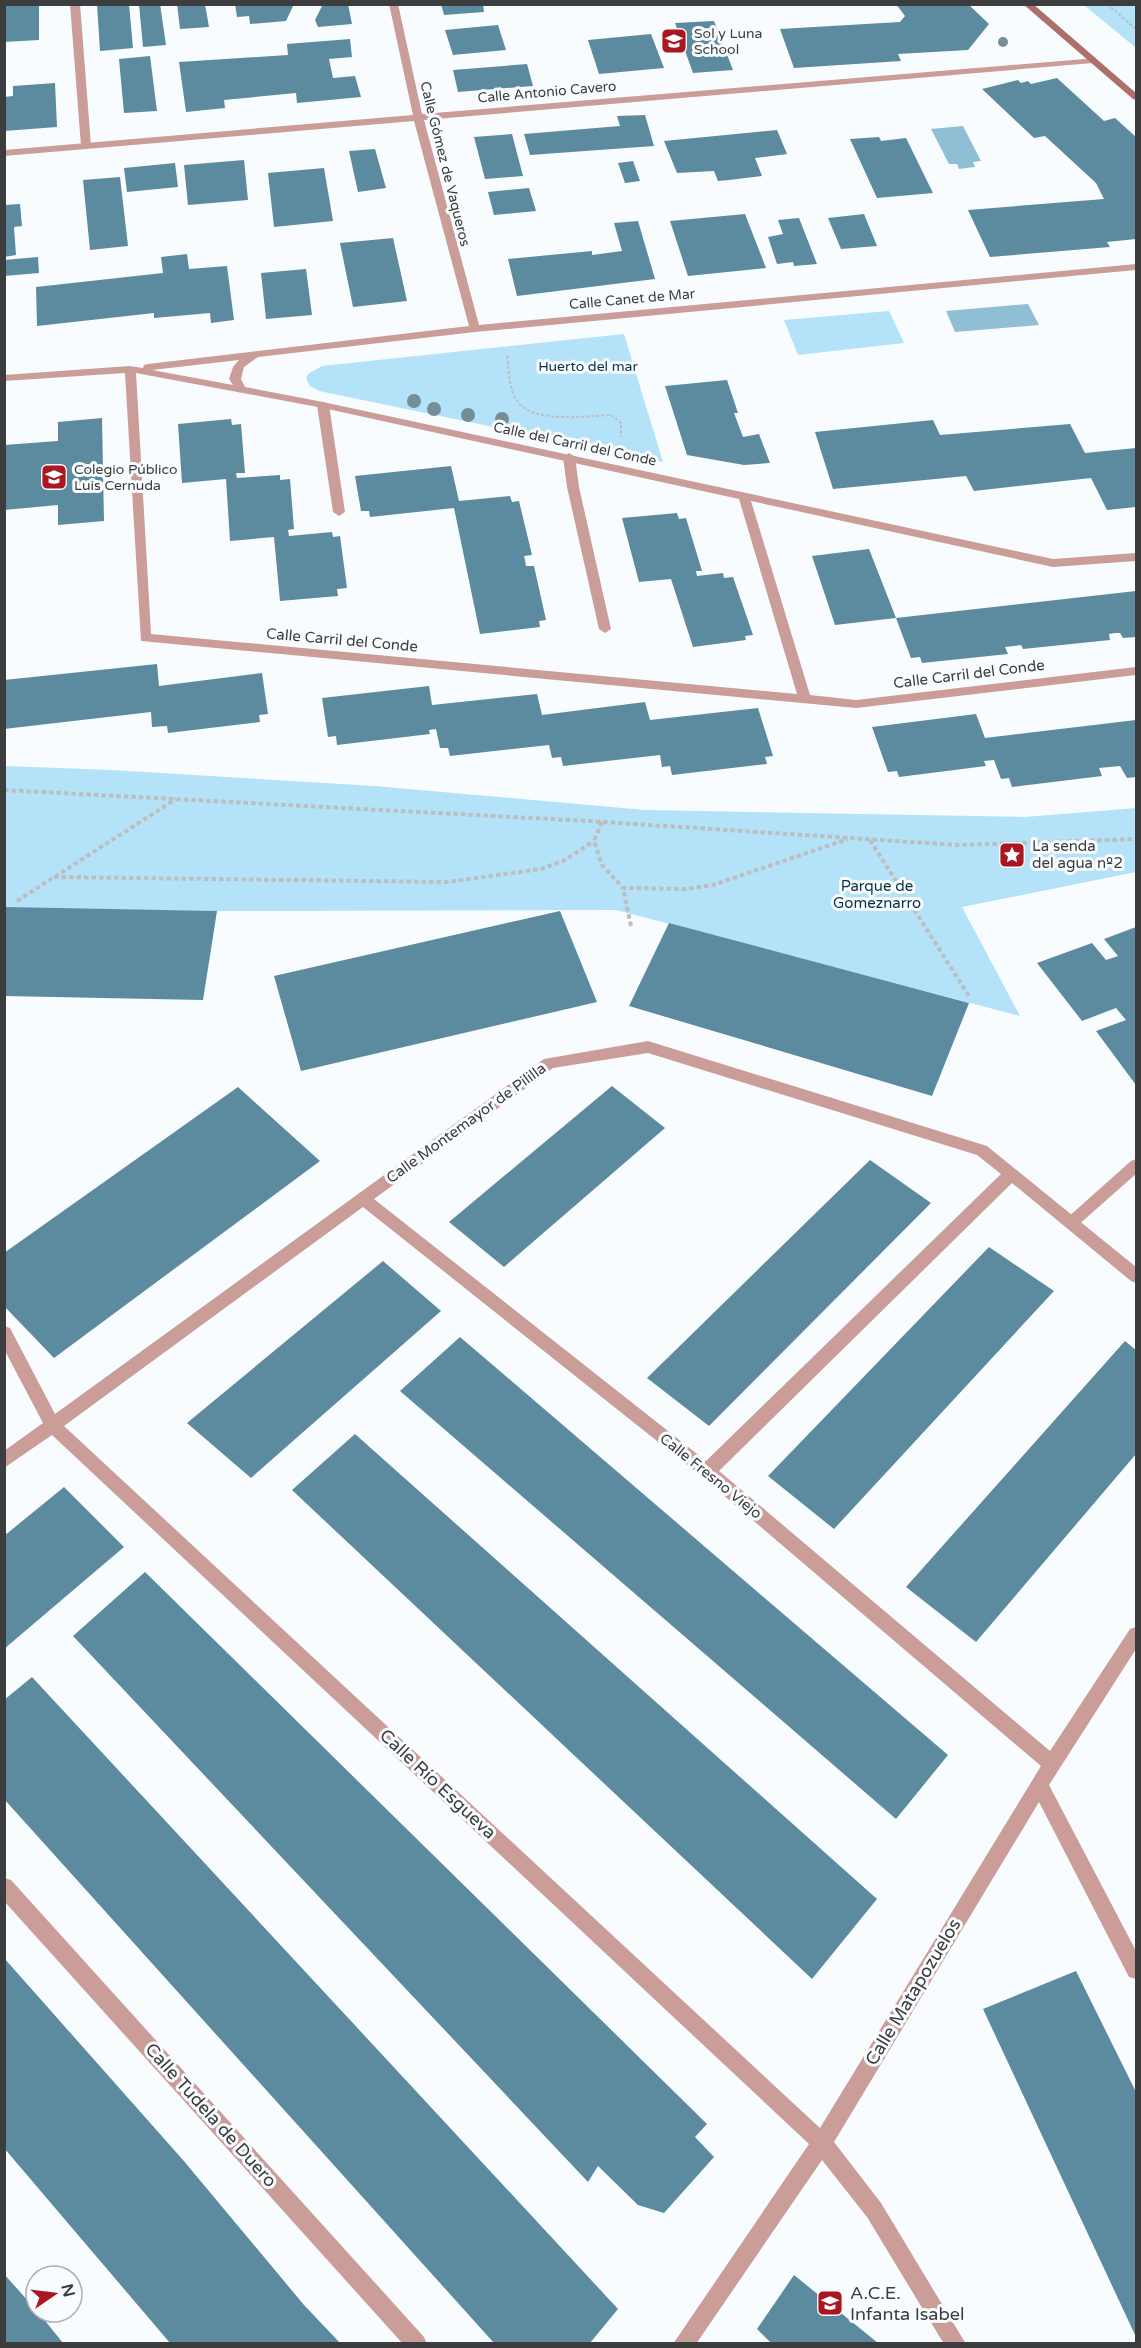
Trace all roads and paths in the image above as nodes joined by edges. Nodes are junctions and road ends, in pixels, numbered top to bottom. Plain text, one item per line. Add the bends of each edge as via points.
1 (75, 4) edge
2 (393, 4) edge
3 (1027, 4) edge
4 (1107, 4) edge
5 (1137, 29) edge
6 (1093, 60) junction
7 (1137, 97) edge
8 (418, 116) junction
9 (86, 146) junction
10 (4, 153) edge
11 (1137, 267) edge
12 (475, 329) junction
13 (506, 351) dead end
14 (259, 354) junction
15 (130, 369) junction
16 (4, 378) edge
17 (241, 389) junction
18 (323, 405) junction
19 (621, 438) dead end
20 (569, 458) junction
21 (744, 496) junction
22 (339, 512) dead end
23 (1137, 557) edge
24 (605, 630) dead end
25 (1137, 671) edge
26 (805, 699) junction
27 (4, 790) edge
28 (177, 799) junction
29 (602, 822) junction
30 (852, 838) junction
31 (870, 839) junction
32 (1137, 839) edge
33 (594, 841) junction
34 (54, 877) junction
35 (623, 888) junction
36 (17, 901) dead end
37 (631, 926) dead end
38 (969, 996) dead end
39 (1137, 1165) edge
40 (1011, 1174) junction
41 (362, 1198) junction
42 (1072, 1222) junction
43 (1137, 1276) edge
44 (4, 1333) edge
45 (53, 1426) junction
46 (4, 1461) edge
47 (707, 1471) junction
48 (1137, 1635) edge
49 (1052, 1764) junction
50 (1039, 1784) junction
51 (4, 1887) edge
52 (1137, 1970) edge
53 (822, 2143) junction
54 (417, 2343) edge
55 (683, 2343) edge
56 (956, 2343) edge

1 - 9 street
2 - 8 street, Calle Gómez de Vaqueros
3 - 6 street
4 - 5 path
6 - 7 street
6 - 8 street, Calle Antonio Cavero
8 - 9 street, Calle Antonio Cavero
8 - 12 street, Calle Gómez de Vaqueros
9 - 10 street, Calle Antonio Cavero
11 - 12 street, Calle Canet de Mar
12 - 14 street, Calle Canet de Mar
13 - 19 path via 518,401 527,409 543,416 611,415 619,419 623,428
14 - 15 street, Calle Canet de Mar
14 - 17 street via 243,360 236,368 235,379
15 - 16 street, Calle del Carril del Conde
15 - 17 street, Calle del Carril del Conde
15 - 26 street, Calle Carril del Conde via 145,638
17 - 18 street, Calle del Carril del Conde
18 - 20 street, Calle del Carril del Conde
18 - 22 street
20 - 21 street, Calle del Carril del Conde
20 - 24 street
21 - 23 street, Calle del Carril del Conde via 1053,562
21 - 26 street
25 - 26 street, Calle Carril del Conde via 856,704
27 - 28 path
28 - 29 path
28 - 34 path
29 - 30 path
29 - 33 path
30 - 31 path
30 - 35 path via 713,885 686,889
31 - 32 path via 958,845
31 - 38 path
33 - 34 path via 555,865 448,882
33 - 35 path via 602,865
34 - 36 path
35 - 37 path
39 - 42 street
40 - 41 street, Calle Montemayor de Pililla via 981,1150 648,1047 549,1063
40 - 42 street, Calle Montemayor de Pililla
40 - 47 street
41 - 45 street, Calle Montemayor de Pililla
41 - 47 street, Calle Fresno Viejo
42 - 43 street, Calle Montemayor de Pililla
44 - 45 street, Calle Río Esgueva
45 - 46 street, Calle Montemayor de Pililla
45 - 53 street, Calle Río Esgueva
47 - 49 street, Calle Fresno Viejo
48 - 49 street, Calle Matapozuelos
49 - 50 street, Calle Matapozuelos
50 - 52 street
50 - 53 street, Calle Matapozuelos
51 - 54 street, Calle Tudela de Duero
53 - 55 street, Calle Matapozuelos
53 - 56 street, Calle Río Esgueva via 874,2210

